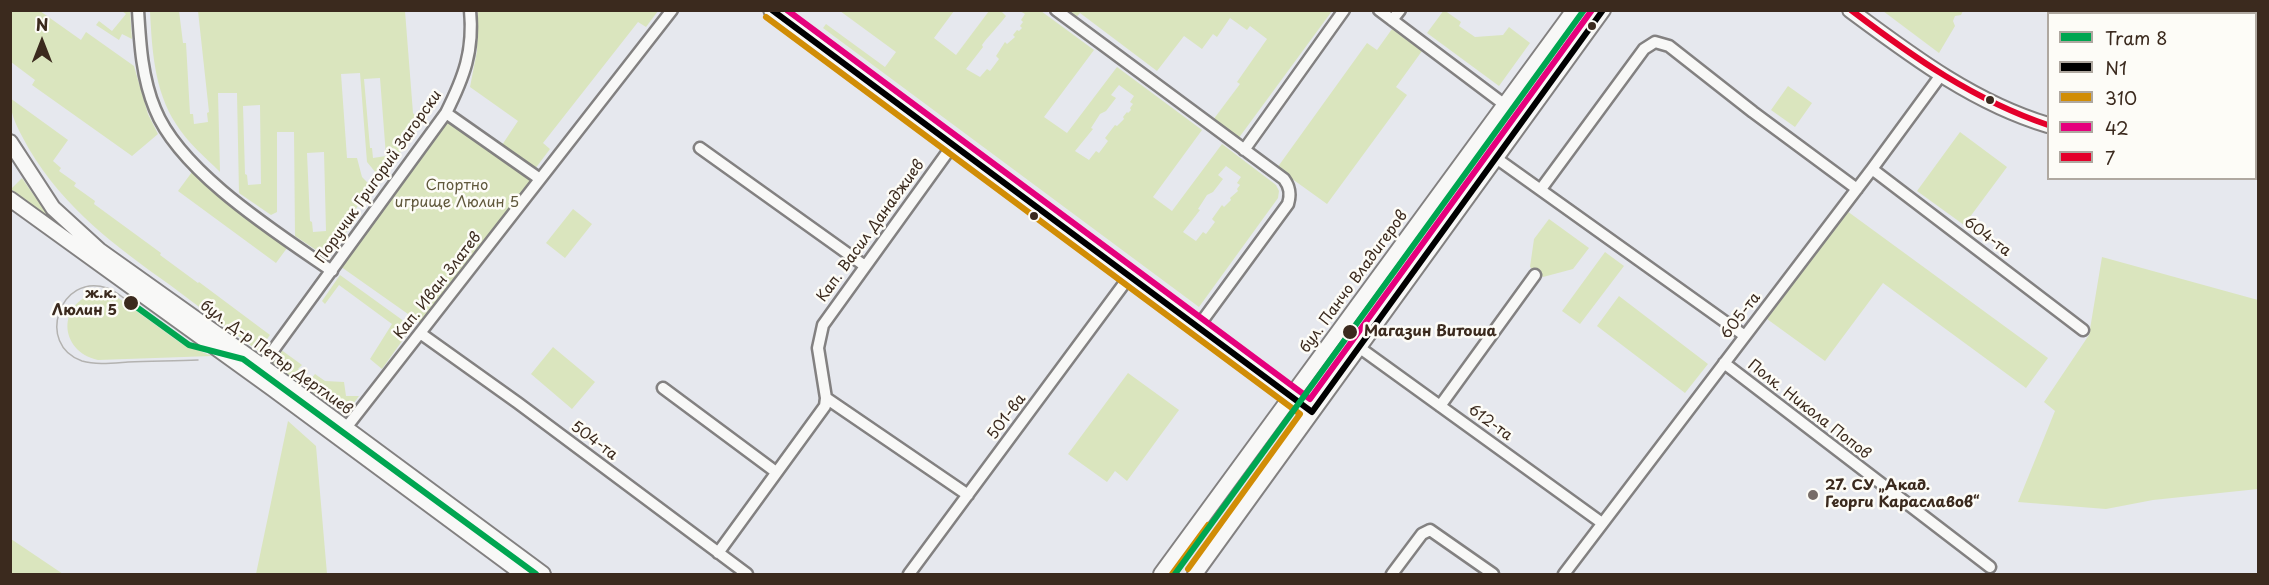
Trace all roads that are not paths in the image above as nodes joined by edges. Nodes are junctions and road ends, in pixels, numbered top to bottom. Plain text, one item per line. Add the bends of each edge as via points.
1 (138, 10) edge
2 (470, 10) edge
3 (672, 10) edge
4 (1056, 10) edge
5 (1344, 10) edge
6 (1379, 10) edge
7 (1400, 10) edge
8 (1574, 10) edge
9 (1603, 10) edge
10 (1850, 10) edge
11 (780, 13) edge
12 (1392, 20) junction
13 (1941, 75) junction
14 (1505, 105) junction
15 (446, 113) junction
16 (2047, 124) edge
17 (11, 144) edge
18 (952, 146) junction
19 (700, 148) dead end
20 (1244, 150) junction
21 (1497, 158) junction
22 (10, 166) edge
23 (1872, 169) junction
24 (540, 179) junction
25 (1541, 189) junction
26 (1857, 189) junction
27 (10, 199) edge
28 (865, 266) junction
29 (332, 271) junction
30 (1535, 275) dead end
31 (1129, 277) junction
32 (1197, 328) junction
33 (2083, 330) dead end
34 (420, 333) junction
35 (1745, 336) junction
36 (1360, 348) junction
37 (1724, 363) junction
38 (258, 371) junction
39 (663, 388) dead end
40 (1290, 397) junction
41 (826, 398) junction
42 (1440, 406) junction
43 (1312, 412) junction
44 (342, 433) junction
45 (776, 472) junction
46 (968, 495) junction
47 (1602, 523) junction
48 (718, 553) junction
49 (1990, 567) dead end
50 (523, 574) edge
51 (543, 574) edge
52 (747, 574) edge
53 (909, 574) edge
54 (1161, 574) edge
55 (1195, 574) edge
56 (1392, 574) edge
57 (1493, 574) edge
58 (1564, 574) edge

1 - 29 street via 148,89 166,131 231,199
2 - 15 street, Поручик Григорий Загорски via 472,25 463,80
3 - 24 street, Кап. Иван Златев
4 - 20 street
5 - 20 street
6 - 12 street
7 - 12 street
8 - 14 main road, бул. Панчо Владигеров
9 - 21 main road
10 - 13 main road
11 - 18 main road
12 - 14 street
13 - 16 main road via 2005,110
13 - 23 street, 605-та
14 - 40 main road, бул. Панчо Владигеров
15 - 24 street
15 - 29 street, Поручик Григорий Загорски
17 - 22 main road, бул. Д-р Петър Дертлиев
17 - 38 main road, бул. Д-р Петър Дертлиев via 42,194 67,223
18 - 28 street, Кап. Васил Данаджиев
18 - 31 main road
19 - 28 street
20 - 32 street via 1284,179 1290,191 1288,204
21 - 25 street
21 - 36 main road
23 - 26 street, 605-та
23 - 33 street, 604-та
24 - 34 street, Кап. Иван Златев
25 - 26 street via 1644,49 1655,42 1668,46
25 - 35 street
26 - 35 street, 605-та
27 - 38 main road, бул. Д-р Петър Дертлиев
28 - 41 street, Кап. Васил Данаджиев via 823,325 818,348
29 - 38 street, Поручик Григорий Загорски
30 - 42 street
31 - 32 main road
31 - 46 street, 501-ва
32 - 40 main road
34 - 44 street, Кап. Иван Златев
34 - 48 street, 504-та
35 - 37 street, 605-та
36 - 42 street, 612-та
36 - 43 main road
37 - 47 street, 605-та
37 - 49 street, Полк. Никола Попов
38 - 44 main road, бул. Д-р Петър Дертлиев
39 - 45 street
40 - 43 main road
40 - 54 main road, бул. Панчо Владигеров
41 - 45 street via 825,406
41 - 46 street
42 - 47 street, 612-та
43 - 55 main road
44 - 50 main road, бул. Д-р Петър Дертлиев
44 - 51 main road, бул. Д-р Петър Дертлиев
45 - 48 street
46 - 53 street, 501-ва
47 - 58 street, 605-та
48 - 52 street, 504-та
56 - 57 street via 1427,530

